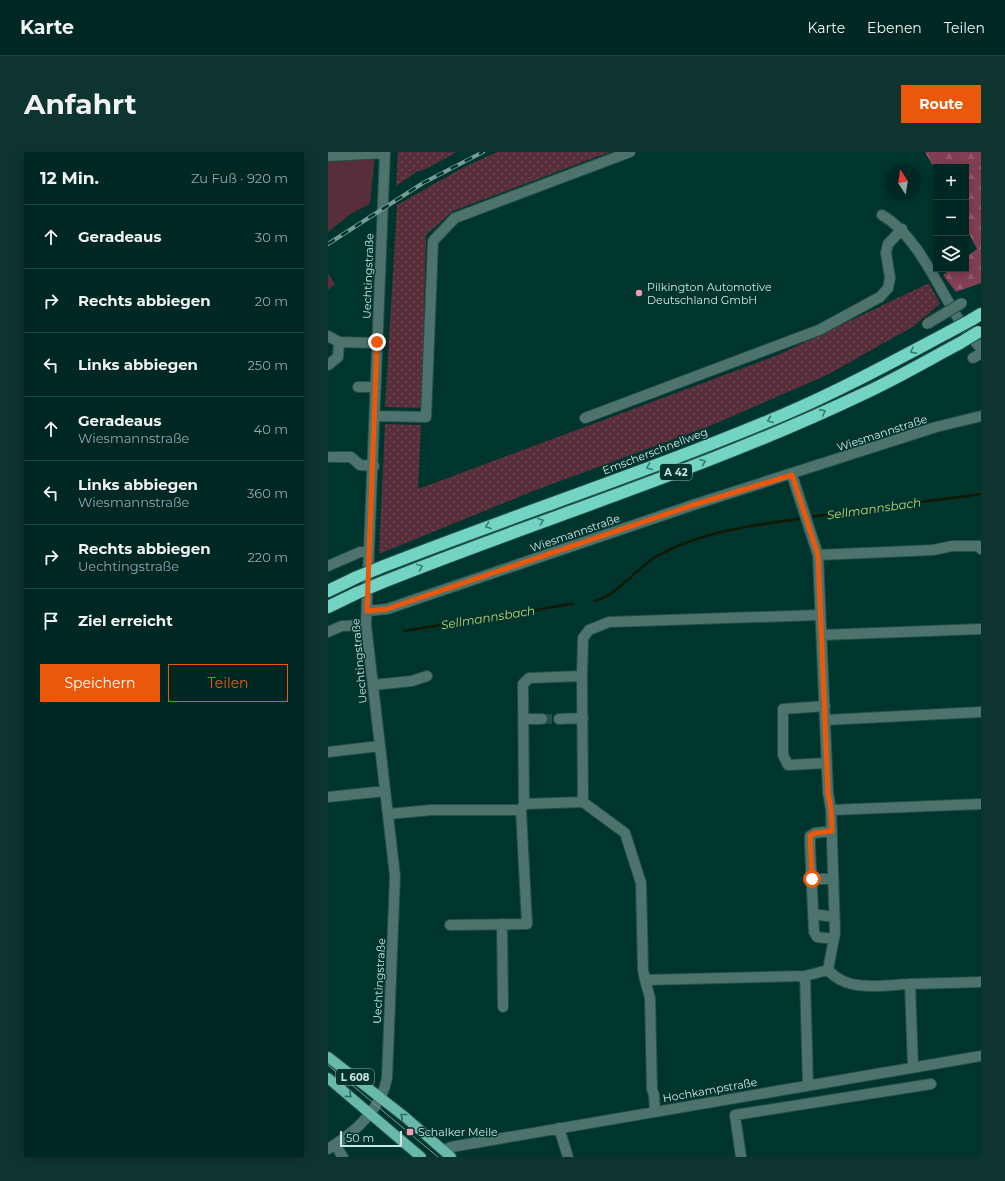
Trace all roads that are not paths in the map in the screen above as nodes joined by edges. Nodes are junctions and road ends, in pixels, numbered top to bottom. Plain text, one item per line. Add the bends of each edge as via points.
1 (385, 152) edge
2 (630, 152) edge
3 (328, 156) edge
4 (882, 215) dead end
5 (902, 229) junction
6 (962, 303) dead end
7 (981, 314) edge
8 (927, 324) dead end
9 (980, 331) edge
10 (328, 336) edge
11 (339, 342) junction
12 (377, 342) junction
13 (981, 349) edge
14 (328, 365) edge
15 (358, 387) dead end
16 (376, 387) junction
17 (375, 416) junction
18 (981, 416) edge
19 (585, 418) dead end
20 (330, 457) dead end
21 (374, 466) junction
22 (792, 475) junction
23 (981, 549) edge
24 (369, 552) junction
25 (818, 555) junction
26 (328, 566) edge
27 (328, 591) edge
28 (328, 607) edge
29 (367, 611) junction
30 (820, 615) junction
31 (366, 625) junction
32 (981, 629) edge
33 (328, 632) edge
34 (822, 635) junction
35 (427, 676) dead end
36 (582, 676) junction
37 (373, 685) junction
38 (825, 706) junction
39 (981, 712) edge
40 (583, 718) junction
41 (524, 719) junction
42 (542, 719) tunnel mouth
43 (559, 719) tunnel mouth
44 (825, 720) junction
45 (380, 746) junction
46 (328, 752) edge
47 (826, 763) junction
48 (386, 791) junction
49 (328, 797) edge
50 (583, 802) junction
51 (981, 804) edge
52 (523, 807) junction
53 (831, 810) junction
54 (389, 814) junction
55 (832, 831) junction
56 (812, 879) junction
57 (833, 879) junction
58 (813, 914) junction
59 (834, 917) junction
60 (502, 924) junction
61 (450, 925) dead end
62 (834, 939) junction
63 (828, 970) junction
64 (805, 976) junction
65 (645, 980) junction
66 (981, 982) edge
67 (910, 984) junction
68 (503, 1007) dead end
69 (981, 1056) edge
70 (328, 1057) edge
71 (913, 1067) junction
72 (328, 1078) edge
73 (931, 1084) dead end
74 (808, 1085) junction
75 (381, 1098) junction
76 (655, 1112) junction
77 (370, 1113) junction
78 (559, 1128) junction
79 (332, 1147) edge
80 (447, 1154) edge
81 (343, 1157) edge
82 (421, 1157) edge
83 (568, 1157) edge
84 (741, 1157) edge

1 - 3 street
1 - 12 street, Uechtingstraße
2 - 17 street via 455,218 433,241 426,417
4 - 5 street
5 - 13 street
5 - 19 street via 888,244 886,253 890,278 888,288 880,297 819,330
6 - 8 street, bridge
7 -> 27 highway, Emscherschnellweg / A 42, bridge via 861,379 786,413 705,446 384,566
28 -> 9 highway, A 42, bridge via 479,544 791,426 864,394
10 - 11 street
11 - 12 street
11 - 14 street via 338,357
12 - 16 street, Uechtingstraße
15 - 16 street
16 - 17 street, Uechtingstraße
17 - 21 street, Uechtingstraße
18 - 22 street, Wiesmannstraße via 936,427
20 - 21 street via 351,457 360,465
21 - 24 street, Uechtingstraße
22 - 25 street
22 - 29 street, Wiesmannstraße via 693,505 387,609
23 - 25 street via 979,546 952,546 933,550
24 - 26 street via 360,552
24 - 29 street, Uechtingstraße
25 - 30 street
29 - 31 street, Uechtingstraße
30 - 34 street
30 - 36 street via 609,622 589,630 582,638
31 - 33 street via 342,626
31 - 37 street, Uechtingstraße
32 - 34 street
34 - 38 street
35 - 37 street via 412,681
36 - 40 street
36 - 41 street via 529,678 523,684
37 - 45 street, Uechtingstraße
38 - 44 street
38 - 47 street via 783,709 783,755 788,765
39 - 44 street
40 - 43 street
40 - 50 street
41 - 42 street
41 - 52 street
44 - 47 street
45 - 46 street
45 - 48 street, Uechtingstraße
47 - 53 street
48 - 49 street
48 - 54 street, Uechtingstraße
50 - 52 street
50 - 65 street via 625,833 641,883
51 - 53 street
52 - 54 street
52 - 60 street via 527,924
53 - 55 street
54 - 75 street, Uechtingstraße via 394,852 395,894 387,1078
55 - 56 street via 810,836
55 - 57 street
56 - 57 street
56 - 58 street
57 - 59 street
58 - 59 street
58 - 62 street via 814,932 818,937
59 - 62 street
60 - 61 street
60 - 68 street
62 - 63 street
63 - 64 street
63 - 67 street via 836,978 856,985
64 - 65 street
64 - 74 street
65 - 76 street via 650,998
66 - 67 street
67 - 71 street
69 - 71 street, Hochkampstraße
70 - 75 main road, L 608
71 - 74 street, Hochkampstraße
72 -> 77 main road, L 608
73 - 84 street via 735,1115
74 - 76 street, Hochkampstraße
75 - 77 street, Uechtingstraße
80 -> 75 main road, L 608
76 - 78 street, Hochkampstraße
77 - 79 street, Uechtingstraße via 355,1130
77 - 82 main road, L 608
78 - 80 street, Hochkampstraße via 451,1147
78 - 83 street
79 - 81 street

